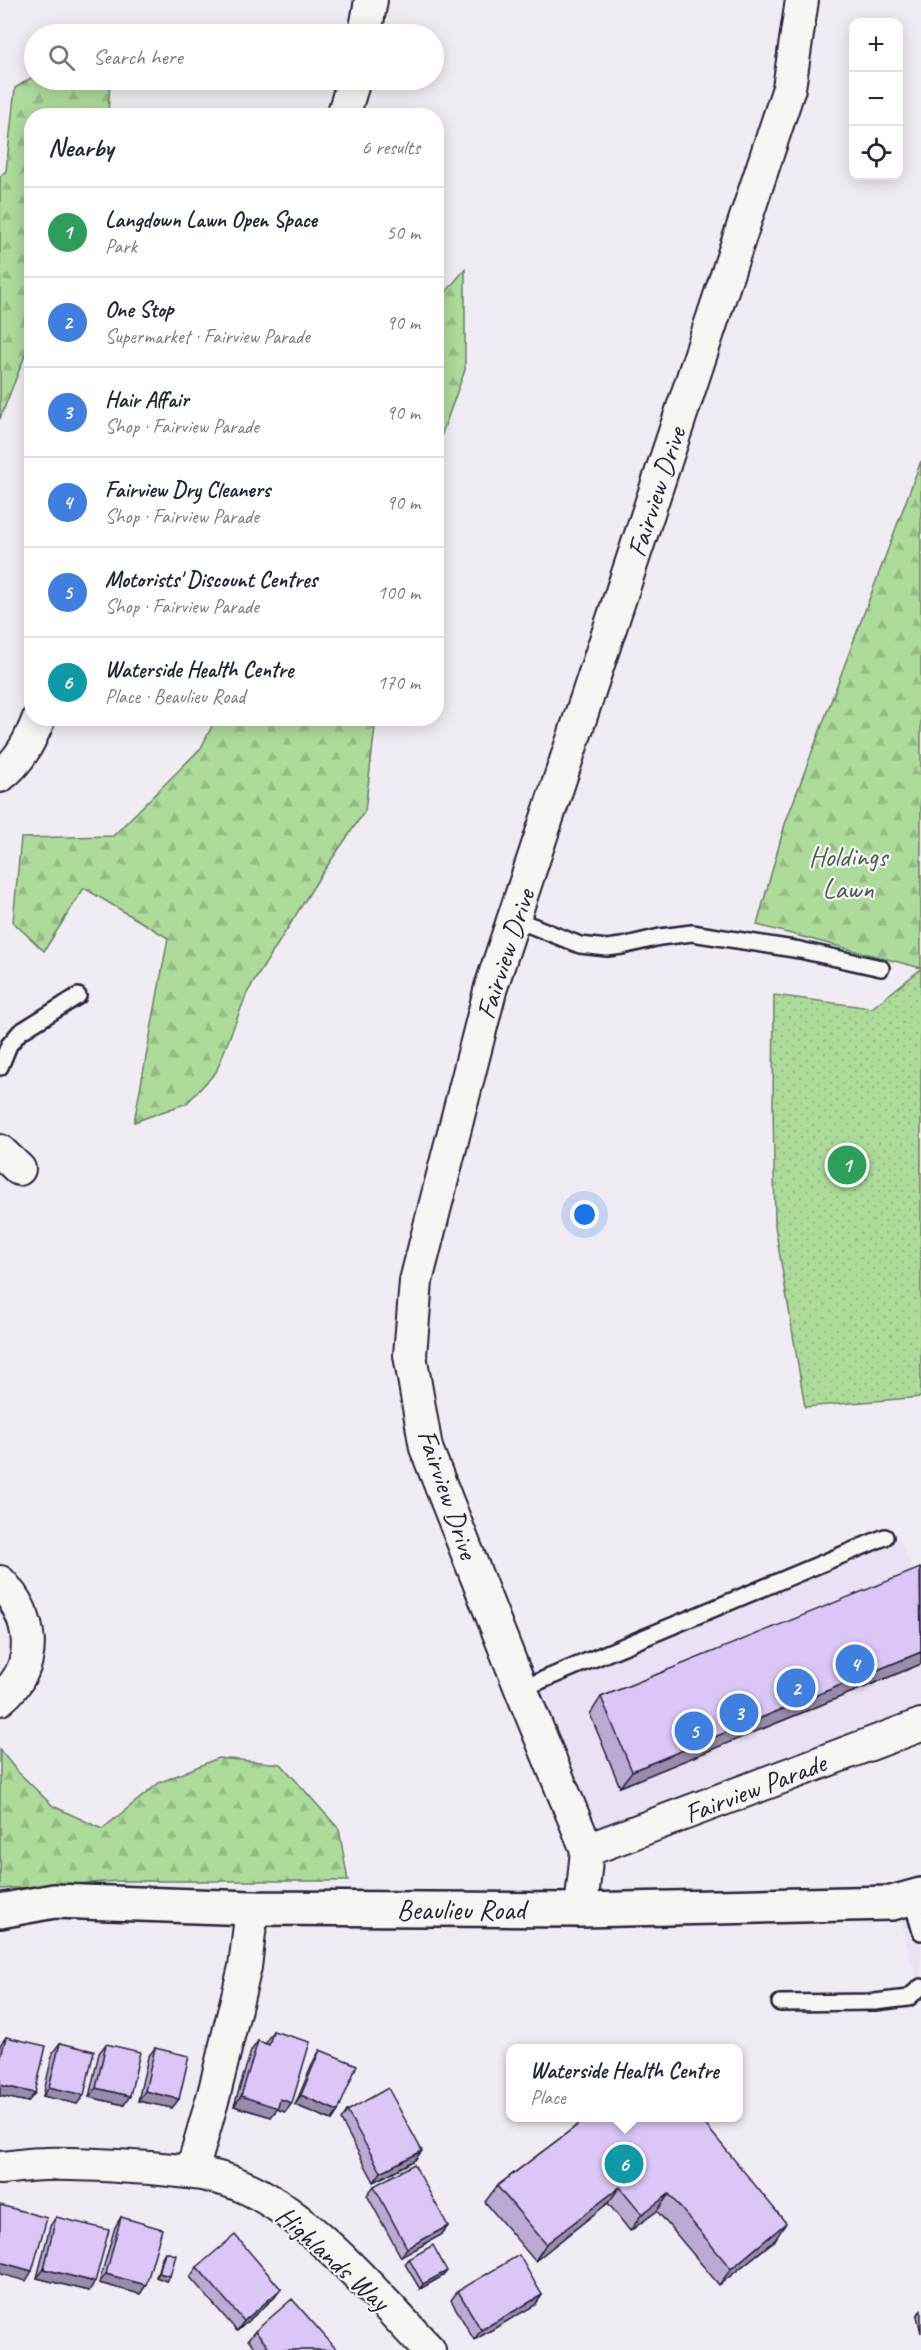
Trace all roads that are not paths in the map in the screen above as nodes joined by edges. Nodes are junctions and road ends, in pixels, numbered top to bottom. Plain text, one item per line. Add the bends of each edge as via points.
1 (371, 0) edge
2 (802, 0) edge
3 (367, 24) edge
4 (351, 90) edge
5 (345, 108) edge
6 (35, 726) edge
7 (0, 776) edge
8 (515, 919) junction
9 (881, 968) dead end
10 (78, 996) dead end
11 (0, 1067) edge
12 (885, 1537) dead end
13 (0, 1582) edge
14 (521, 1689) junction
15 (0, 1698) edge
16 (921, 1725) edge
17 (587, 1850) junction
18 (916, 1896) edge
19 (252, 1908) junction
20 (581, 1910) junction
21 (0, 1911) edge
22 (921, 1932) edge
23 (921, 1987) edge
24 (780, 2003) dead end
25 (0, 2168) edge
26 (192, 2171) junction
27 (429, 2350) edge

1 - 3 street
2 - 8 street, Fairview Drive via 789,88
4 - 5 street
6 - 7 street via 16,762
8 - 9 lane via 580,945 622,946 692,933
8 - 14 street, Fairview Drive via 491,987 416,1281 410,1354 426,1448
10 - 11 lane via 20,1032 9,1045
12 - 14 lane
13 - 15 street via 18,1604 28,1643 18,1679
14 - 17 street, Fairview Drive
16 - 17 street, Fairview Parade
17 - 20 street, Fairview Drive
18 - 20 street, Beaulieu Road via 892,1903
18 - 22 lane
19 - 20 street, Beaulieu Road
19 - 21 street, Beaulieu Road via 54,1901
19 - 26 street via 245,1967
23 - 24 lane via 908,1998 875,2002
25 - 26 street, Highlands Way via 100,2164
26 - 27 street, Highlands Way via 250,2189 296,2218

